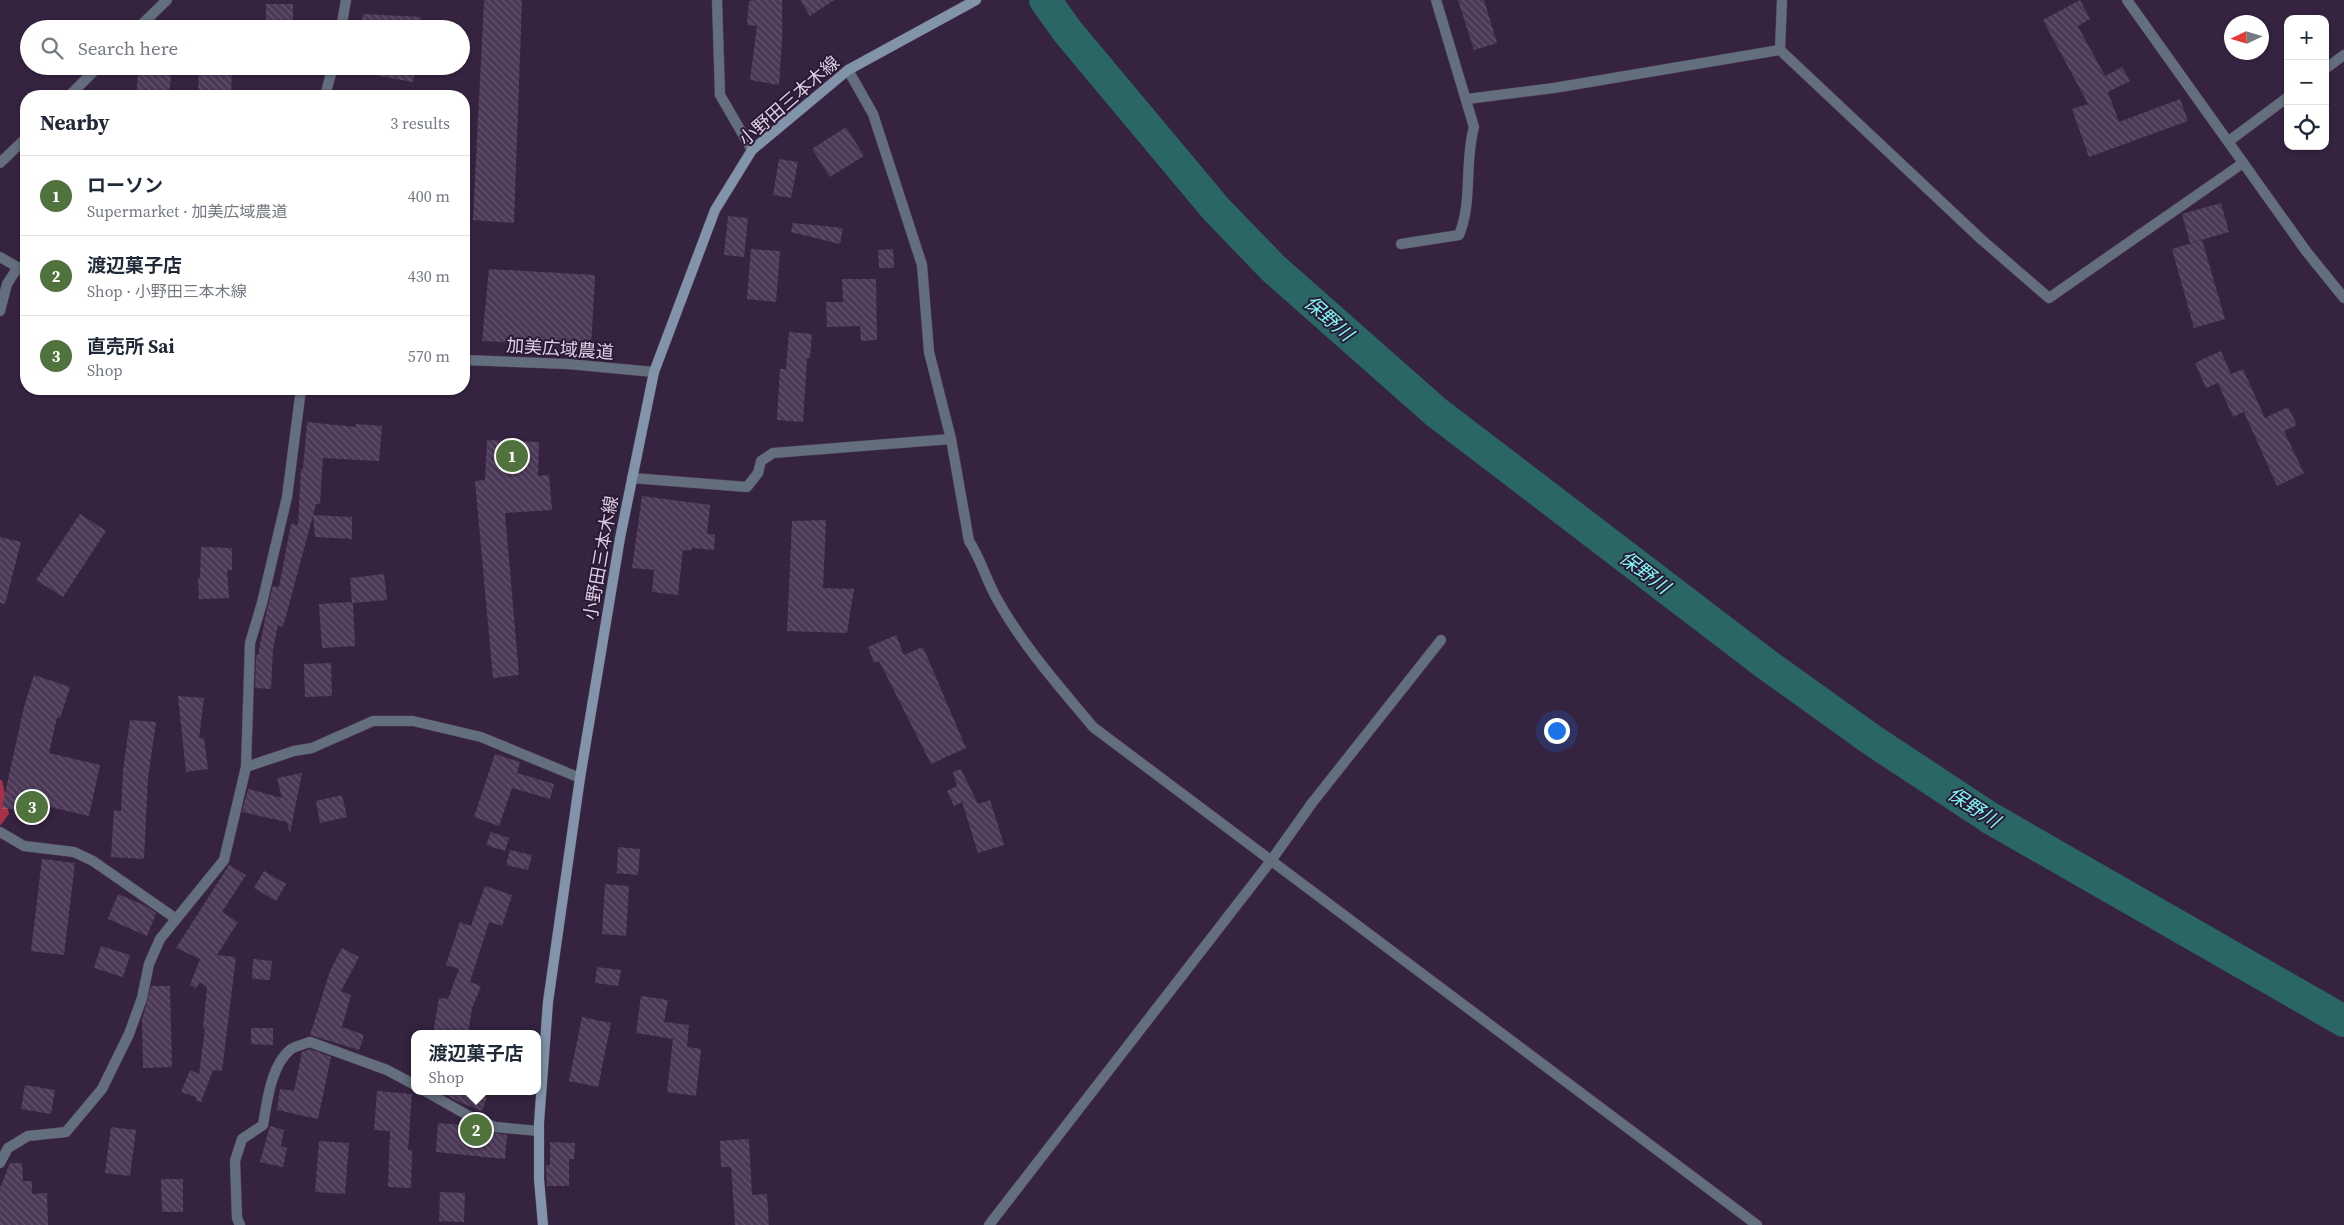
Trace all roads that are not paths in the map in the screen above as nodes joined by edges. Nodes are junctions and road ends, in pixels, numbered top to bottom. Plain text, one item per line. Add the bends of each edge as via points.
1 (167, 0) edge
2 (346, 0) edge
3 (717, 0) edge
4 (976, 0) edge
5 (1436, 0) edge
6 (1782, 0) edge
7 (2127, 0) edge
8 (146, 20) edge
9 (343, 20) edge
10 (1780, 50) junction
11 (2344, 54) edge
12 (2329, 66) edge
13 (848, 70) junction
14 (90, 75) edge
15 (331, 75) edge
16 (74, 90) edge
17 (327, 90) edge
18 (1467, 99) junction
19 (2284, 101) edge
20 (2229, 141) junction
21 (20, 144) edge
22 (752, 150) junction
23 (0, 163) edge
24 (2243, 163) junction
25 (1401, 244) dead end
26 (0, 257) edge
27 (20, 269) edge
28 (20, 272) edge
29 (2344, 298) edge
30 (0, 311) edge
31 (470, 360) edge
32 (654, 372) junction
33 (300, 395) edge
34 (951, 439) junction
35 (632, 478) junction
36 (1441, 640) dead end
37 (246, 767) junction
38 (580, 778) junction
39 (0, 832) edge
40 (1270, 862) junction
41 (175, 918) junction
42 (411, 1083) edge
43 (432, 1095) edge
44 (539, 1131) junction
45 (0, 1163) edge
46 (240, 1225) edge
47 (543, 1225) edge
48 (989, 1225) edge
49 (1757, 1225) edge

1 - 8 street
2 - 9 street
3 - 22 street via 720,96
4 - 13 main road, 小野田三本木線
5 - 18 street
6 - 10 street
7 - 20 street
10 - 18 street via 1581,84
10 - 24 street via 1982,240 2049,298
11 - 12 street
13 - 22 main road, 小野田三本木線
13 - 34 street via 873,114 922,265 929,352
14 - 16 street
15 - 17 street
18 - 25 street via 1474,127 1469,146 1466,210 1459,235
19 - 20 street
20 - 24 street
21 - 23 street
22 - 32 main road, 小野田三本木線 via 715,210
24 - 29 street
26 - 27 street
28 - 30 street via 7,284
31 - 32 street, 加美広域農道
32 - 35 main road, 小野田三本木線
33 - 37 street via 287,497 250,643
34 - 35 street via 773,452 761,461 758,473 747,487
34 - 40 street via 968,541 996,598 1029,650 1093,727
35 - 38 main road, 小野田三本木線
36 - 40 street via 1312,803
37 - 38 street via 312,748 373,721 413,721 481,737
37 - 41 street via 224,860
38 - 44 main road, 小野田三本木線 via 548,1002
39 - 41 street via 24,846 74,852 93,861
40 - 48 street
40 - 49 street
41 - 45 street via 160,939 149,964 142,998 129,1034 102,1089 66,1132 28,1136 8,1148
42 - 46 street via 388,1070 310,1042 292,1049 279,1064 263,1125 242,1139 235,1162
43 - 44 street via 474,1119 495,1126
44 - 47 main road, 小野田三本木線

